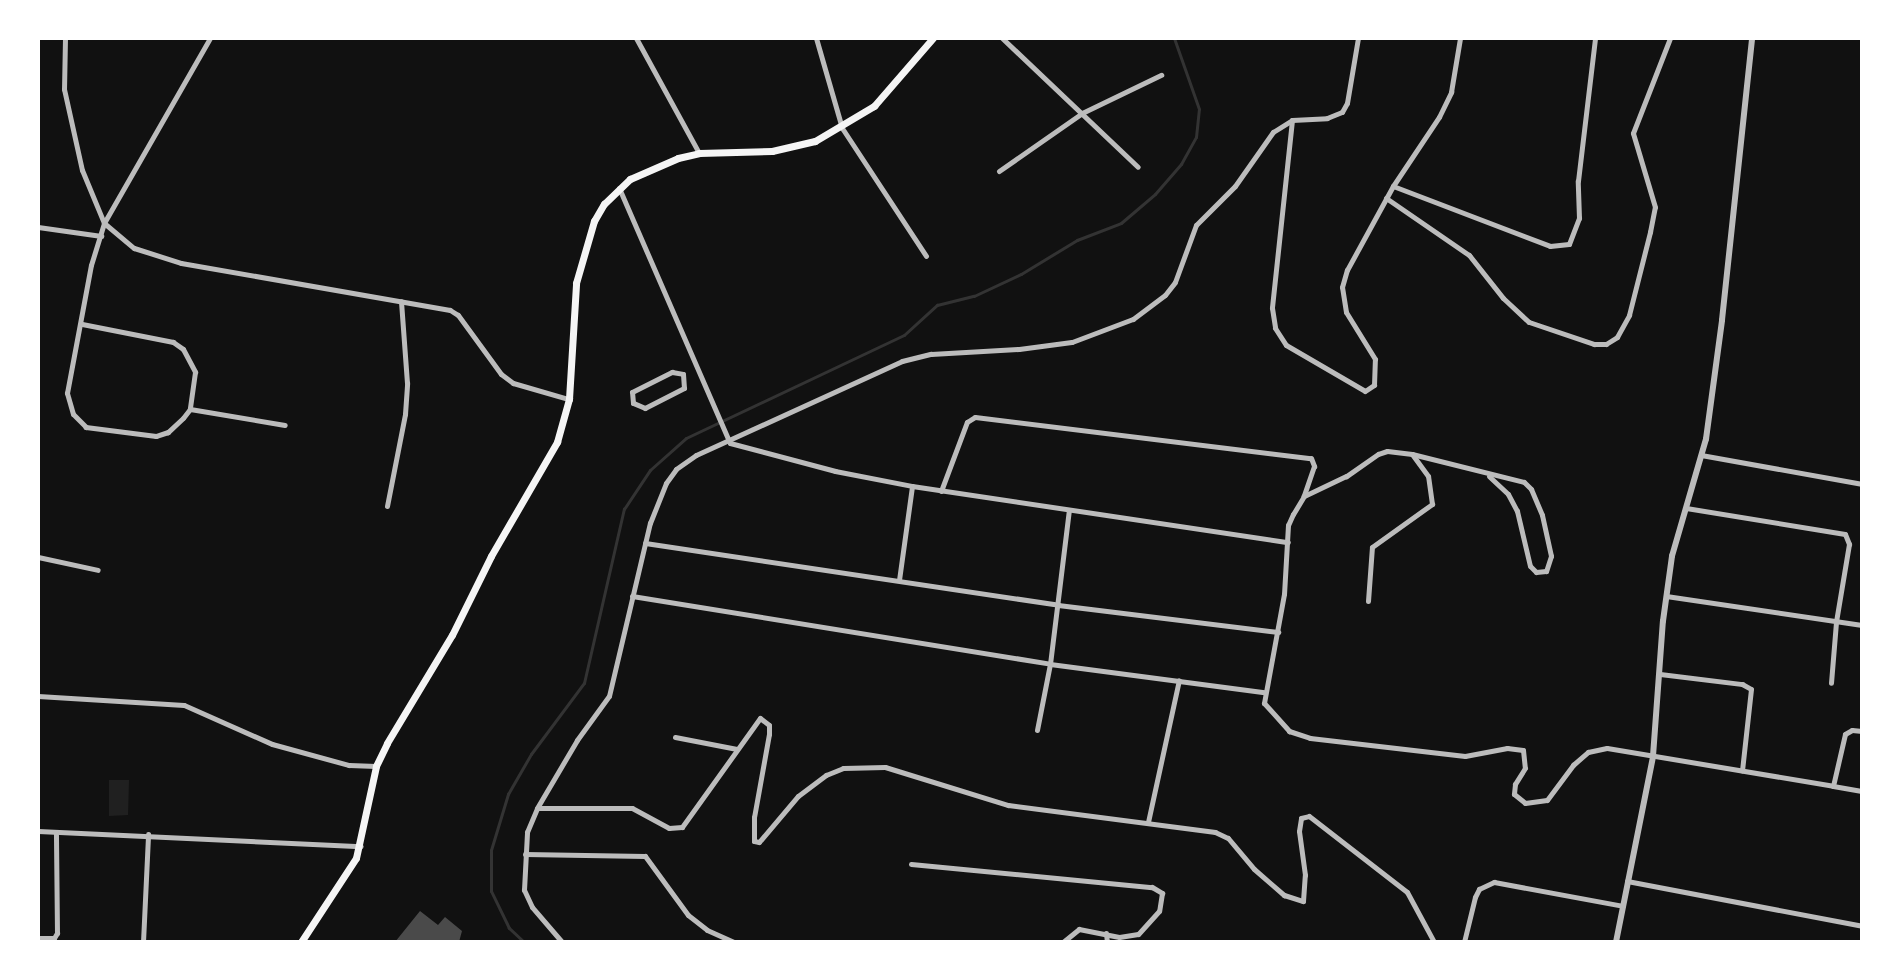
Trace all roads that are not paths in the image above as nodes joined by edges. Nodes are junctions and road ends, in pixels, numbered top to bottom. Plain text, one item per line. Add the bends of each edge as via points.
1 (65, 38) edge
2 (210, 38) edge
3 (636, 38) edge
4 (816, 38) edge
5 (933, 38) edge
6 (1002, 38) edge
7 (1358, 38) edge
8 (1460, 38) edge
9 (1595, 38) edge
10 (1670, 38) edge
11 (1752, 38) edge
12 (1161, 75) dead end
13 (1082, 113) junction
14 (1292, 120) junction
15 (842, 128) junction
16 (699, 153) junction
17 (1138, 167) dead end
18 (999, 171) dead end
19 (1393, 186) junction
20 (619, 187) junction
21 (1386, 198) junction
22 (104, 223) junction
23 (38, 227) edge
24 (101, 236) junction
25 (926, 256) dead end
26 (401, 301) junction
27 (82, 324) junction
28 (700, 372) junction
29 (686, 379) junction
30 (569, 399) junction
31 (190, 409) junction
32 (285, 425) dead end
33 (730, 443) junction
34 (1412, 454) junction
35 (1701, 455) junction
36 (1489, 476) junction
37 (1862, 484) edge
38 (912, 486) junction
39 (941, 491) junction
40 (1304, 496) junction
41 (387, 506) dead end
42 (1686, 508) junction
43 (1069, 510) junction
44 (1288, 542) junction
45 (645, 543) junction
46 (38, 557) edge
47 (98, 570) dead end
48 (899, 580) junction
49 (632, 596) junction
50 (1666, 596) junction
51 (1368, 601) dead end
52 (1058, 605) junction
53 (1836, 622) junction
54 (1862, 625) edge
55 (1278, 632) junction
56 (1050, 664) junction
57 (1660, 674) junction
58 (1179, 680) junction
59 (1831, 683) dead end
60 (1264, 692) junction
61 (38, 696) edge
62 (1037, 730) dead end
63 (1862, 731) edge
64 (675, 737) dead end
65 (737, 749) junction
66 (1653, 756) junction
67 (376, 766) junction
68 (1742, 771) junction
69 (1833, 786) junction
70 (1862, 791) edge
71 (537, 808) junction
72 (1148, 822) junction
73 (38, 831) edge
74 (56, 832) junction
75 (148, 834) junction
76 (361, 846) junction
77 (525, 854) junction
78 (911, 864) dead end
79 (1627, 881) junction
80 (1623, 906) junction
81 (1862, 926) edge
82 (1106, 933) junction
83 (38, 938) edge
84 (143, 942) edge
85 (301, 942) edge
86 (562, 942) edge
87 (734, 942) edge
88 (1063, 942) edge
89 (1107, 942) edge
90 (1434, 942) edge
91 (1464, 942) edge
92 (1616, 942) edge

1 - 22 street via 64,89 77,153
2 - 22 street
3 - 16 street
4 - 15 street
5 - 15 main road via 891,90
6 - 13 street
7 - 14 street via 1342,112
8 - 19 street via 1451,92
9 - 19 street via 1578,181 1579,218 1569,244 1550,246
10 - 21 street via 1633,133 1655,207 1650,232 1629,315 1617,337 1606,344 1529,322 1469,255
11 - 35 street via 1722,320
12 - 13 street
13 - 17 street
13 - 18 street
14 - 21 street via 1272,308 1275,328 1286,345 1365,391 1374,385 1375,359 1346,312 1342,287
14 - 33 street via 1273,132 1235,186 1196,225 1165,295 1133,319 1072,342 902,361
15 - 16 main road via 772,151
15 - 25 street
16 - 20 main road via 655,166
19 - 21 street
20 - 28 street
20 - 30 main road via 594,221 576,283
22 - 24 street
22 - 26 street via 134,248 181,263
23 - 24 street
24 - 27 street
26 - 30 street via 458,315 501,374 513,383
26 - 41 street via 405,414
27 - 31 street via 173,342 183,349 195,372
27 - 31 street via 67,393 78,421 86,427 156,436 168,432
28 - 29 street
28 - 33 street
29 - 29 street via 672,372 637,388 633,403 645,408 684,388
30 - 67 main road via 551,457
31 - 32 street
33 - 38 street
33 - 45 street via 676,469 656,505
34 - 36 street
34 - 40 street via 1378,454
34 - 51 street via 1428,476 1432,504 1372,547
35 - 37 street
35 - 42 street
36 - 36 street via 1517,511 1530,566 1546,571 1551,556 1531,489 1524,482
38 - 39 street
38 - 48 street
39 - 40 street via 967,422 975,417 1311,458 1314,466
39 - 43 street
40 - 44 street via 1288,525
42 - 50 street
42 - 53 street via 1845,534 1849,544
43 - 44 street
43 - 52 street
44 - 55 street
45 - 48 street
45 - 49 street
46 - 47 street
48 - 52 street
49 - 56 street
49 - 71 street via 609,696
50 - 53 street
50 - 57 street
52 - 55 street
52 - 56 street
53 - 54 street
53 - 59 street
55 - 60 street
56 - 58 street
56 - 62 street
57 - 66 street
57 - 68 street via 1751,689
58 - 60 street
58 - 72 street
60 - 66 street via 1264,703 1277,721 1310,738 1465,756 1523,750 1525,768 1514,794 1525,803 1547,800 1573,765 1597,748
61 - 67 street via 184,705 272,744 349,765
63 - 69 street via 1845,734
64 - 65 street
65 - 71 street via 682,827 669,828 632,808
65 - 72 street via 755,721 765,719 769,734 753,833 759,842 798,796 826,775 864,766 885,767 1008,805
66 - 68 street
66 - 79 street
67 - 76 main road
68 - 69 street
69 - 70 street
71 - 77 street
72 - 90 street via 1228,838 1284,895 1303,901 1299,831 1301,818 1309,816 1407,892
73 - 74 street
74 - 75 street
74 - 83 street via 57,933 54,938
75 - 76 street
75 - 84 street
76 - 85 main road
77 - 86 street via 524,890
77 - 87 street via 645,856 688,915
78 - 82 street via 1152,887 1162,893 1159,911 1138,934
79 - 80 street
79 - 81 street
80 - 91 street via 1494,882 1475,897
80 - 92 street
82 - 88 street via 1079,929
82 - 89 street

